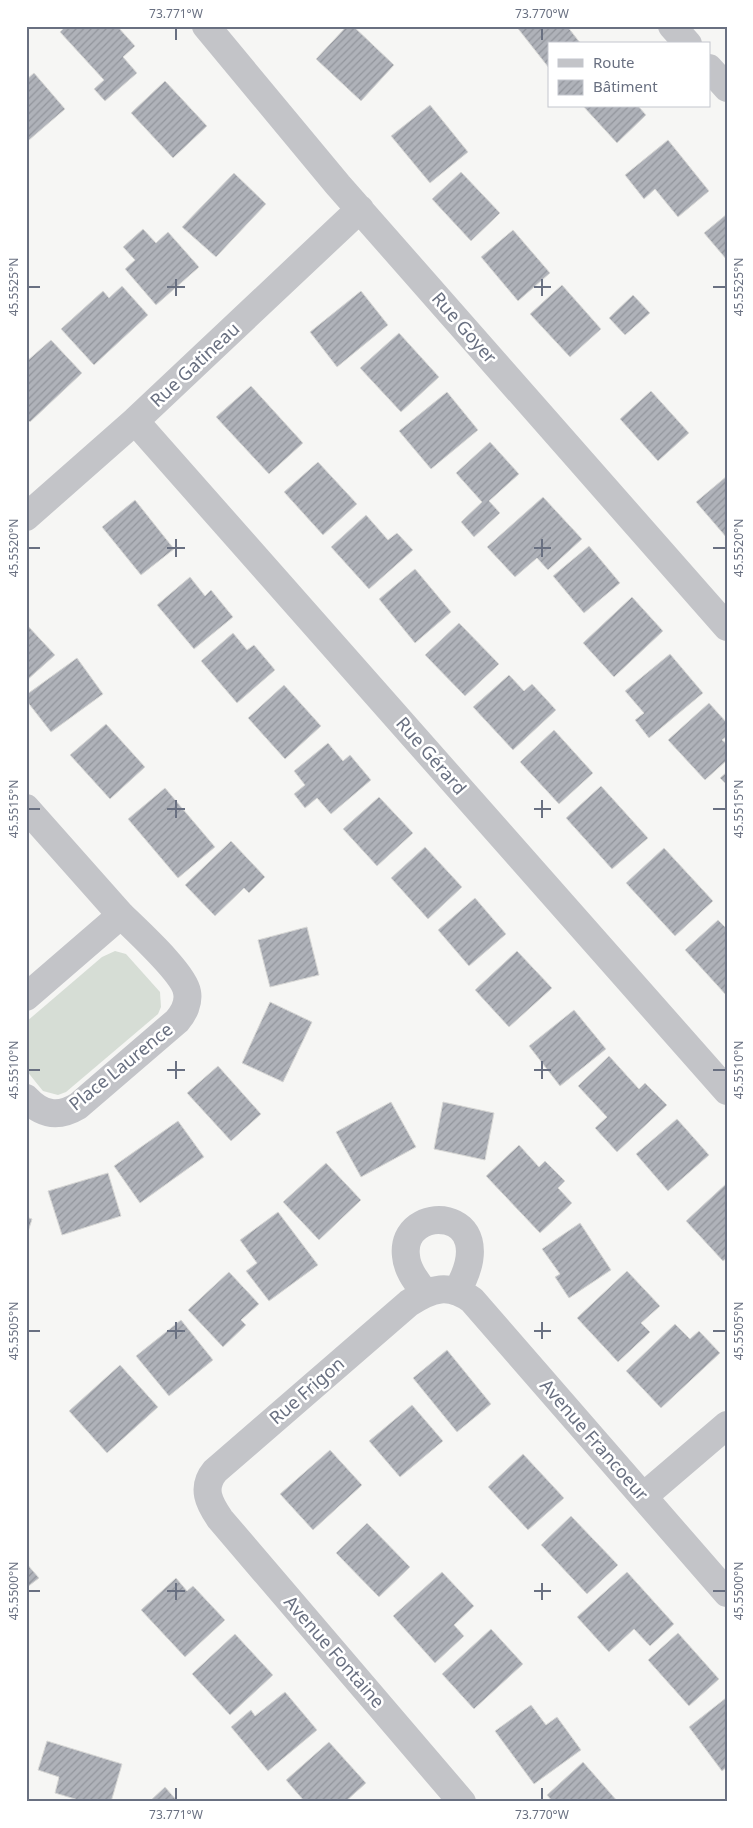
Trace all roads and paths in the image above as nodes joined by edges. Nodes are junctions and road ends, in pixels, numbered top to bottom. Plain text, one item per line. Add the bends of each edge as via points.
1 (206, 26) edge
2 (672, 26) edge
3 (686, 42) edge
4 (710, 69) edge
5 (727, 88) edge
6 (360, 209) junction
7 (135, 421) junction
8 (26, 517) edge
9 (727, 627) edge
10 (26, 808) edge
11 (121, 915) junction
12 (26, 997) edge
13 (727, 1091) edge
14 (26, 1098) edge
15 (457, 1291) junction
16 (425, 1293) junction
17 (727, 1424) edge
18 (644, 1496) junction
19 (208, 1500) joint
20 (727, 1593) edge
21 (462, 1802) edge

1 - 6 street, Rue Goyer
2 - 3 street
4 - 5 street
6 - 7 street, Rue Gatineau
6 - 9 street, Rue Goyer
7 - 8 street, Rue Gatineau
7 - 13 street, Rue Gérard
10 - 11 street, Place Laurence
11 - 12 street
11 - 14 street, Place Laurence via 184,984 187,996 184,1010 177,1021 71,1110 46,1113
15 - 16 street via 441,1289
15 - 16 street via 469,1265 468,1235 456,1224 436,1220 413,1230 405,1249 409,1268
15 - 18 street, Avenue Francoeur via 472,1300
16 - 19 street, Rue Frigon via 383,1325 215,1472 207,1484
17 - 18 street
18 - 20 street, Avenue Francoeur
19 - 21 street, Avenue Fontaine via 220,1520

